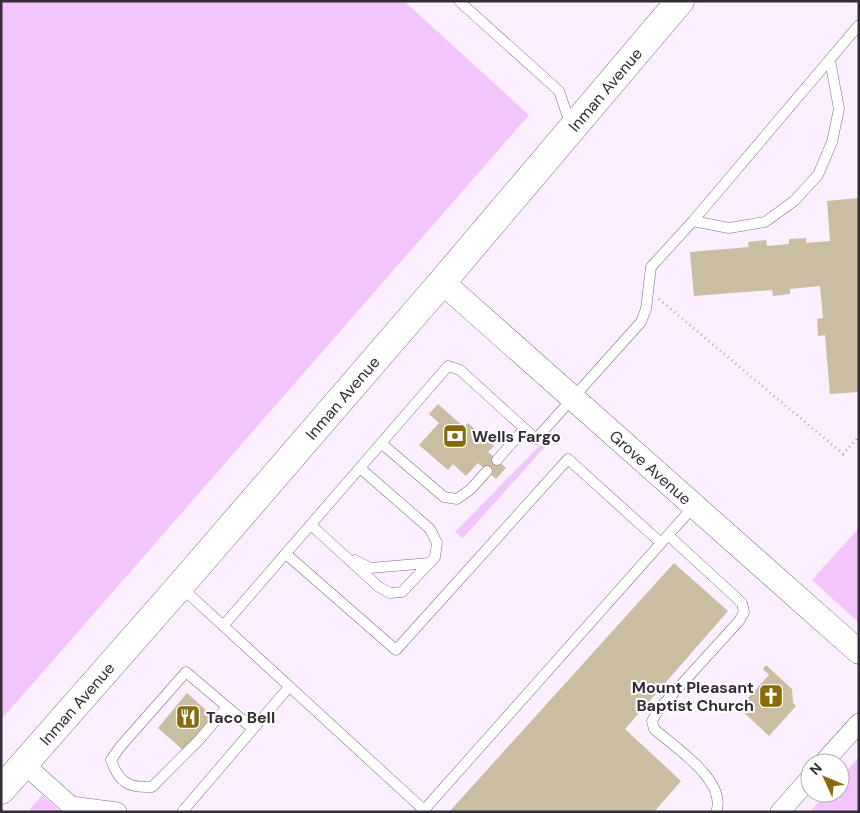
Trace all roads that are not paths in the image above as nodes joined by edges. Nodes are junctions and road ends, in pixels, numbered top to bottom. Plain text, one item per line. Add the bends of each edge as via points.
1 (458, 1) edge
2 (680, 1) edge
3 (859, 25) edge
4 (830, 60) junction
5 (572, 129) junction
6 (693, 221) junction
7 (442, 282) junction
8 (574, 398) junction
9 (524, 429) junction
10 (381, 443) junction
11 (497, 460) dead end
12 (360, 468) junction
13 (487, 471) dead end
14 (694, 506) junction
15 (311, 525) junction
16 (665, 539) junction
17 (339, 551) junction
18 (286, 554) junction
19 (430, 563) junction
20 (180, 586) junction
21 (223, 626) junction
22 (859, 652) edge
23 (289, 687) junction
24 (227, 707) junction
25 (859, 723) edge
26 (253, 729) junction
27 (832, 753) edge
28 (24, 765) junction
29 (800, 789) edge
30 (1, 790) edge
31 (72, 809) edge
32 (423, 811) edge
33 (118, 812) edge
34 (182, 812) edge
35 (716, 812) edge
36 (780, 812) edge

1 - 5 lane via 559,91
2 - 5 main road, Inman Avenue
3 - 4 lane
4 - 6 lane
4 - 6 lane via 839,108 832,142 818,175 794,202 764,222 728,228
5 - 7 main road, Inman Avenue
6 - 8 lane via 651,267 646,309 641,322
7 - 8 street, Grove Avenue
7 - 20 main road, Inman Avenue
8 - 9 lane via 536,439
8 - 14 street, Grove Avenue
9 - 10 lane via 460,370 448,366
9 - 11 lane
10 - 12 lane
10 - 13 lane via 444,497 457,500
12 - 15 lane
12 - 19 lane via 430,529 437,542 435,557
14 - 16 lane
14 - 22 street, Grove Avenue
15 - 17 lane
15 - 18 lane
16 - 18 lane via 568,459 396,650
16 - 32 lane
16 - 35 lane via 742,603 744,612 652,721 654,729 709,778 718,795
17 - 19 lane via 370,568
17 - 19 lane via 390,593 402,592
18 - 21 lane
20 - 21 lane
20 - 28 main road, Inman Avenue
21 - 23 lane
23 - 26 lane
23 - 32 lane
24 - 24 lane via 186,672 120,747 111,760 115,772 124,783 139,788 152,787
24 - 26 lane
25 - 27 street
26 - 34 lane
28 - 30 main road, Inman Avenue
28 - 31 street
29 - 36 street
31 - 33 street

